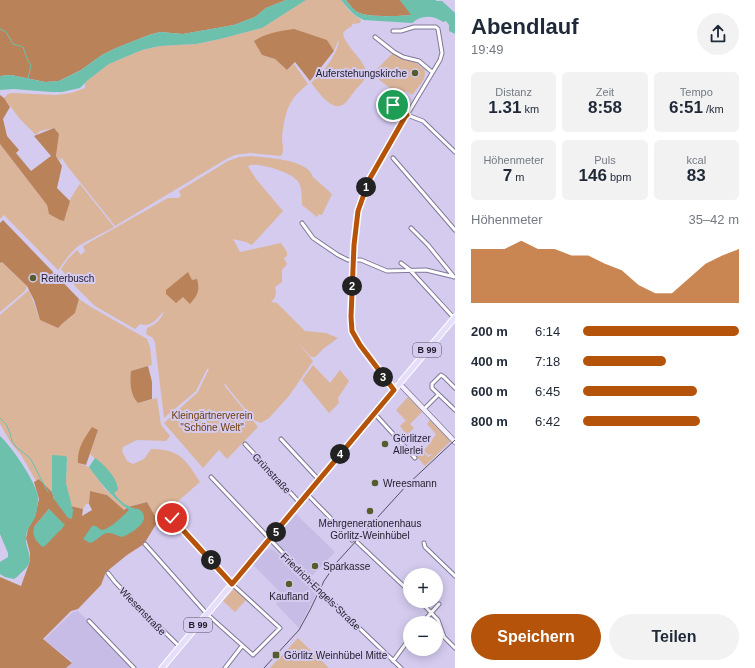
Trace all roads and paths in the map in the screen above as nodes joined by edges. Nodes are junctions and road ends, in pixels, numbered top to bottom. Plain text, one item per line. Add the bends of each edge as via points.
1 (393, 31) dead end
2 (375, 37) dead end
3 (432, 72) junction
4 (389, 102) dead end
5 (407, 115) junction
6 (455, 152) edge
7 (393, 158) dead end
8 (302, 223) dead end
9 (411, 228) dead end
10 (455, 230) edge
11 (354, 260) junction
12 (401, 263) dead end
13 (410, 270) junction
14 (455, 277) edge
15 (455, 317) edge
16 (399, 383) junction
17 (455, 388) edge
18 (394, 390) junction
19 (438, 395) junction
20 (424, 409) junction
21 (455, 410) edge
22 (374, 413) junction
23 (281, 439) dead end
24 (455, 442) edge
25 (245, 444) dead end
26 (414, 458) dead end
27 (211, 477) dead end
28 (319, 480) junction
29 (307, 494) junction
30 (300, 503) junction
31 (172, 518) dead end
32 (269, 540) junction
33 (352, 540) dead end
34 (357, 542) dead end
35 (424, 543) dead end
36 (145, 544) dead end
37 (108, 573) dead end
38 (455, 576) edge
39 (232, 584) junction
40 (403, 585) edge
41 (427, 608) edge
42 (435, 608) edge
43 (431, 612) junction
44 (207, 614) junction
45 (428, 616) edge
46 (89, 621) dead end
47 (242, 646) junction
48 (180, 647) junction
49 (403, 648) edge
50 (455, 648) edge
51 (394, 661) junction
52 (134, 668) edge
53 (163, 668) edge
54 (225, 668) edge
55 (401, 668) edge

1 - 3 street via 414,27 438,27 442,53
2 - 3 street via 394,52 419,61
3 - 5 street
4 - 5 street
5 - 6 street via 423,121
5 - 11 street via 381,157 363,195 358,211
7 - 10 street
8 - 11 street via 314,238 338,255
9 - 14 street
11 - 13 street via 361,260 387,271
11 - 18 street via 352,331
12 - 13 street
13 - 14 street via 426,270
13 - 15 street
15 - 16 main road, B 99
16 - 18 main road, B 99
16 - 20 street
17 - 19 street via 440,375 432,384
18 - 22 main road, B 99
19 - 20 street
19 - 21 street
20 - 24 street
22 - 26 street
22 - 28 main road, B 99
23 - 28 street
25 - 30 street, Grünstraße
27 - 32 street, Friedrich-Engels-Straße
28 - 29 main road, B 99
29 - 30 main road, B 99
29 - 33 street
30 - 32 main road, B 99
31 - 39 street
32 - 39 main road, B 99
32 - 51 street, Friedrich-Engels-Straße
34 - 40 street
35 - 38 street via 425,547
36 - 44 street
37 - 48 street, Wiesenstraße via 140,609
39 - 44 main road, B 99
39 - 47 street via 280,628 253,655
41 - 43 street
42 - 43 street
43 - 45 street
43 - 50 street via 438,620 444,637
44 - 47 street
44 - 48 main road, B 99
46 - 52 street
47 - 54 street
48 - 53 main road, B 99
49 - 51 street
51 - 55 street, Friedrich-Engels-Straße

